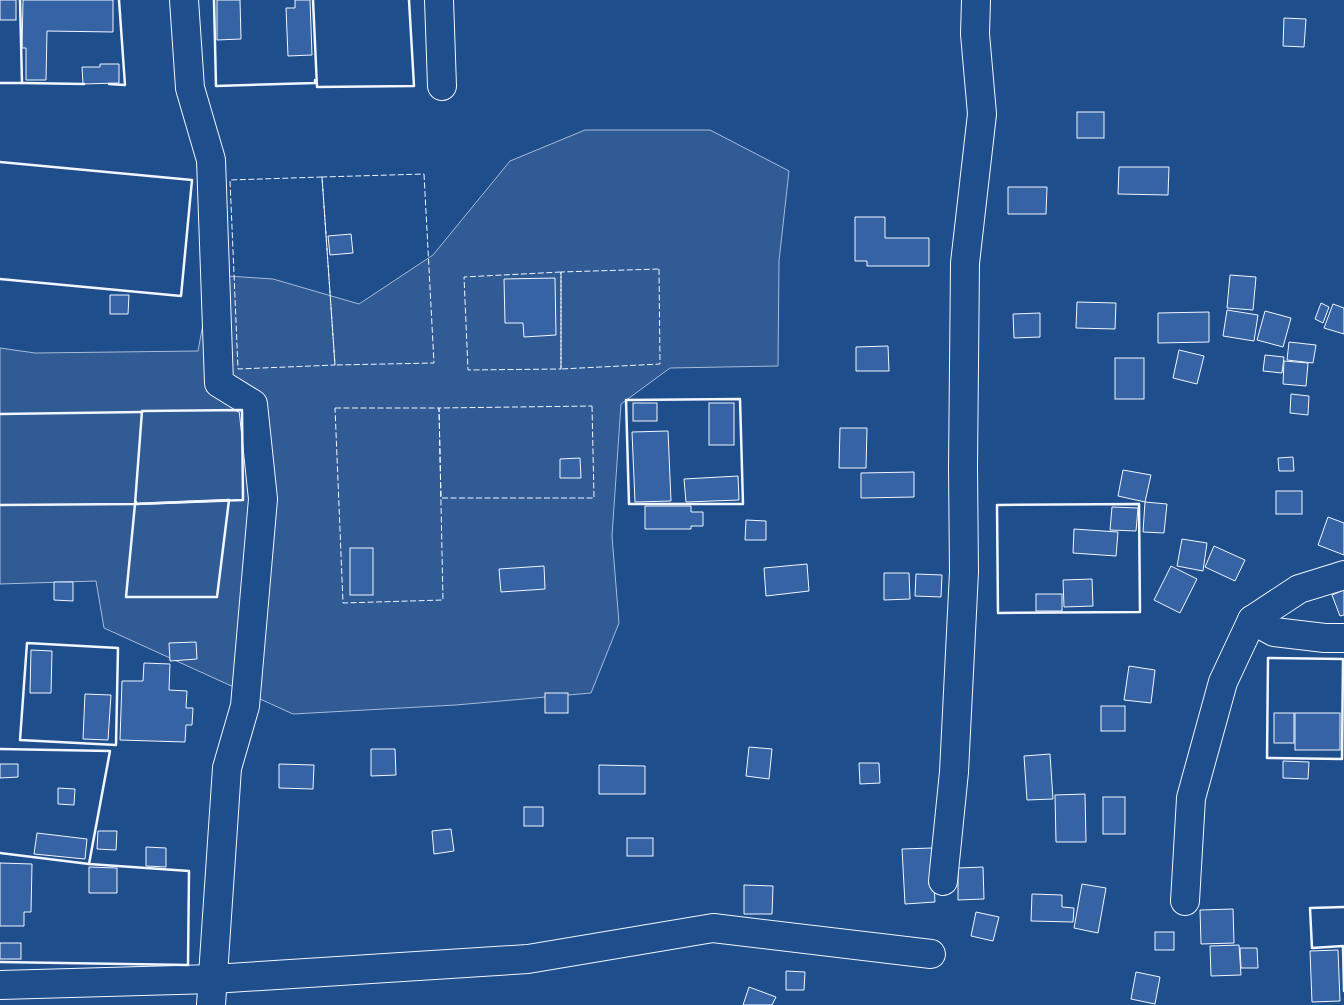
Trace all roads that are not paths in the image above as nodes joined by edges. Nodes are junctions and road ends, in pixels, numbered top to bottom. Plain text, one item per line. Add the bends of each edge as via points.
1 (184, 0) edge
2 (439, 0) edge
3 (976, 0) edge
4 (442, 86) dead end
5 (1344, 575) edge
6 (1252, 620) junction
7 (1344, 638) edge
8 (943, 881) dead end
9 (1185, 901) dead end
10 (932, 954) dead end
11 (0, 985) edge
12 (212, 992) edge

1 - 12 street via 190,88 211,160 220,382 253,404 263,500 245,706 227,768
2 - 4 street
3 - 8 street via 975,34 982,114 965,263 964,572 954,772
5 - 6 street via 1300,589
6 - 7 street via 1274,632
6 - 9 street via 1223,682 1191,798
10 - 12 street via 713,928 528,959
11 - 12 street

